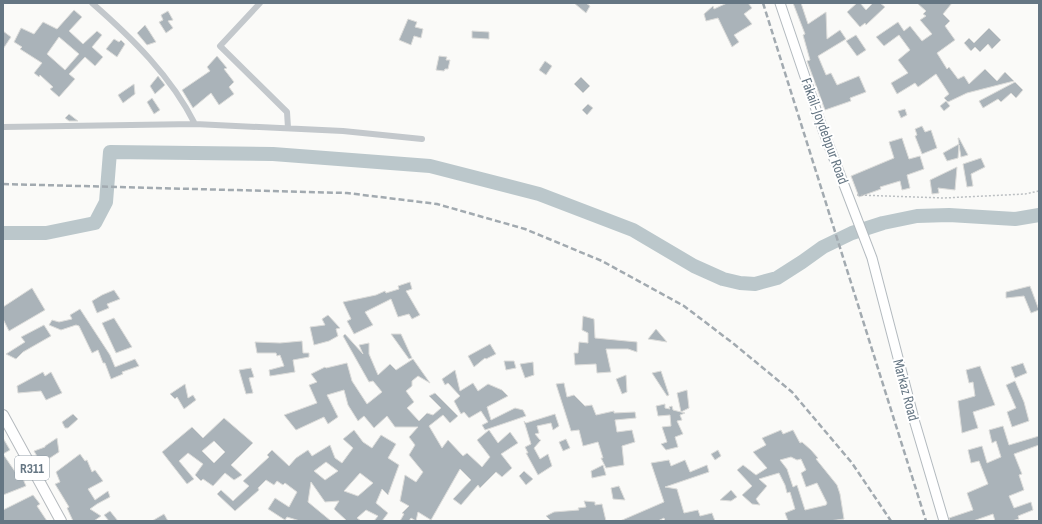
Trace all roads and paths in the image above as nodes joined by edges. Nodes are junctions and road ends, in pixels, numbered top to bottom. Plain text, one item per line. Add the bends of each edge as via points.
1 (92, 3) edge
2 (260, 3) edge
3 (780, 3) edge
4 (195, 124) junction
5 (3, 127) edge
6 (288, 128) junction
7 (422, 139) dead end
8 (1039, 191) edge
9 (849, 195) junction
10 (872, 258) joint
11 (3, 415) edge
12 (61, 521) edge
13 (944, 521) edge

1 - 4 street via 125,31 154,62
2 - 6 street via 220,46 287,112
3 - 9 street, Fakail-Joydebpur Road via 823,130
4 - 5 street
4 - 6 street
6 - 7 street
8 - 9 path via 944,198
9 - 10 street, Fakail-Joydebpur Road
10 - 13 street, Markaz Road via 915,423
11 - 12 main road, R311

